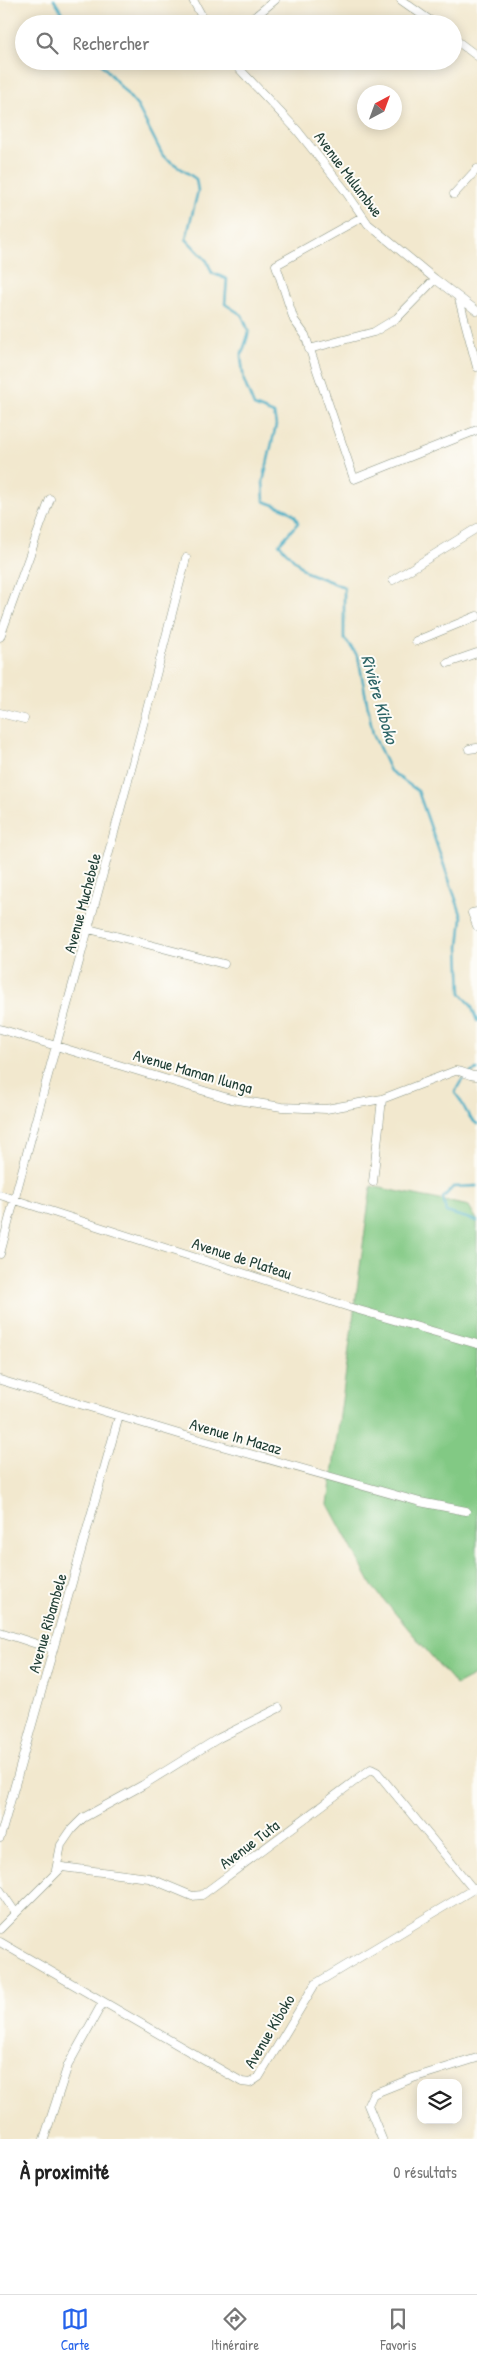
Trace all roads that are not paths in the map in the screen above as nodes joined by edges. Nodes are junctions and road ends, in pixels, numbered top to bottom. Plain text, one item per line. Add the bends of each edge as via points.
1 (193, 0) edge
2 (275, 0) edge
3 (401, 0) edge
4 (201, 15) edge
5 (257, 15) edge
6 (422, 15) edge
7 (462, 45) edge
8 (477, 56) edge
9 (240, 70) edge
10 (477, 170) edge
11 (454, 194) dead end
12 (362, 218) junction
13 (435, 279) junction
14 (459, 299) junction
15 (477, 311) edge
16 (310, 349) junction
17 (477, 368) edge
18 (477, 430) edge
19 (50, 499) dead end
20 (477, 528) edge
21 (186, 558) dead end
22 (392, 580) dead end
23 (477, 616) edge
24 (0, 637) edge
25 (416, 641) dead end
26 (477, 653) edge
27 (448, 663) dead end
28 (0, 713) edge
29 (24, 720) dead end
30 (475, 912) edge
31 (477, 926) edge
32 (89, 930) junction
33 (224, 964) dead end
34 (0, 1029) edge
35 (55, 1045) junction
36 (477, 1076) edge
37 (382, 1099) junction
38 (373, 1182) dead end
39 (0, 1195) edge
40 (14, 1200) junction
41 (0, 1254) edge
42 (477, 1344) edge
43 (0, 1380) edge
44 (119, 1416) junction
45 (466, 1512) dead end
46 (0, 1632) edge
47 (52, 1650) junction
48 (278, 1708) dead end
49 (0, 1838) edge
50 (56, 1870) junction
51 (475, 1888) edge
52 (0, 1890) edge
53 (15, 1912) junction
54 (0, 1928) edge
55 (0, 1942) edge
56 (103, 2002) junction
57 (477, 2058) edge
58 (44, 2139) edge
59 (382, 2139) edge

1 - 4 street
2 - 5 street
3 - 6 street
7 - 8 street
9 - 12 street, Avenue Mulumbwe via 297,130 344,189
10 - 11 street
12 - 13 street, Avenue Mulumbwe
12 - 16 street via 276,265 294,320
13 - 14 street, Avenue Mulumbwe
13 - 16 street via 397,318 374,332
14 - 15 street, Avenue Mulumbwe
14 - 17 street
16 - 18 street via 354,479
19 - 24 street
20 - 22 street
21 - 32 street, Avenue Muchebele
23 - 25 street
26 - 27 street
28 - 29 street
30 - 31 street
32 - 33 street
32 - 35 street, Avenue Muchebele
34 - 35 street, Avenue Maman Ilunga
35 - 37 street, Avenue Maman Ilunga via 244,1101 315,1110
35 - 40 street, Avenue Muchebele
36 - 37 street, Avenue Maman Ilunga via 455,1071
37 - 38 street
39 - 40 street, Avenue de Plateau
40 - 41 street, Avenue Muchebele
40 - 42 street, Avenue de Plateau via 352,1308
43 - 44 street, Avenue In Mazaz
44 - 45 street, Avenue In Mazaz via 326,1476
44 - 47 street, Avenue Ribambele
46 - 47 street
47 - 49 street, Avenue Ribambele
48 - 50 street via 219,1738 83,1818 61,1846
50 - 51 street, Avenue Tuta via 66,1866 145,1878 200,1896 371,1769 377,1772
50 - 53 street
51 - 56 street, Avenue Kiboko via 315,1984 259,2077 252,2083 242,2082
52 - 53 street
53 - 54 street
55 - 56 street, Avenue Kiboko
56 - 58 street via 68,2065
57 - 59 street via 373,2094 368,2105

